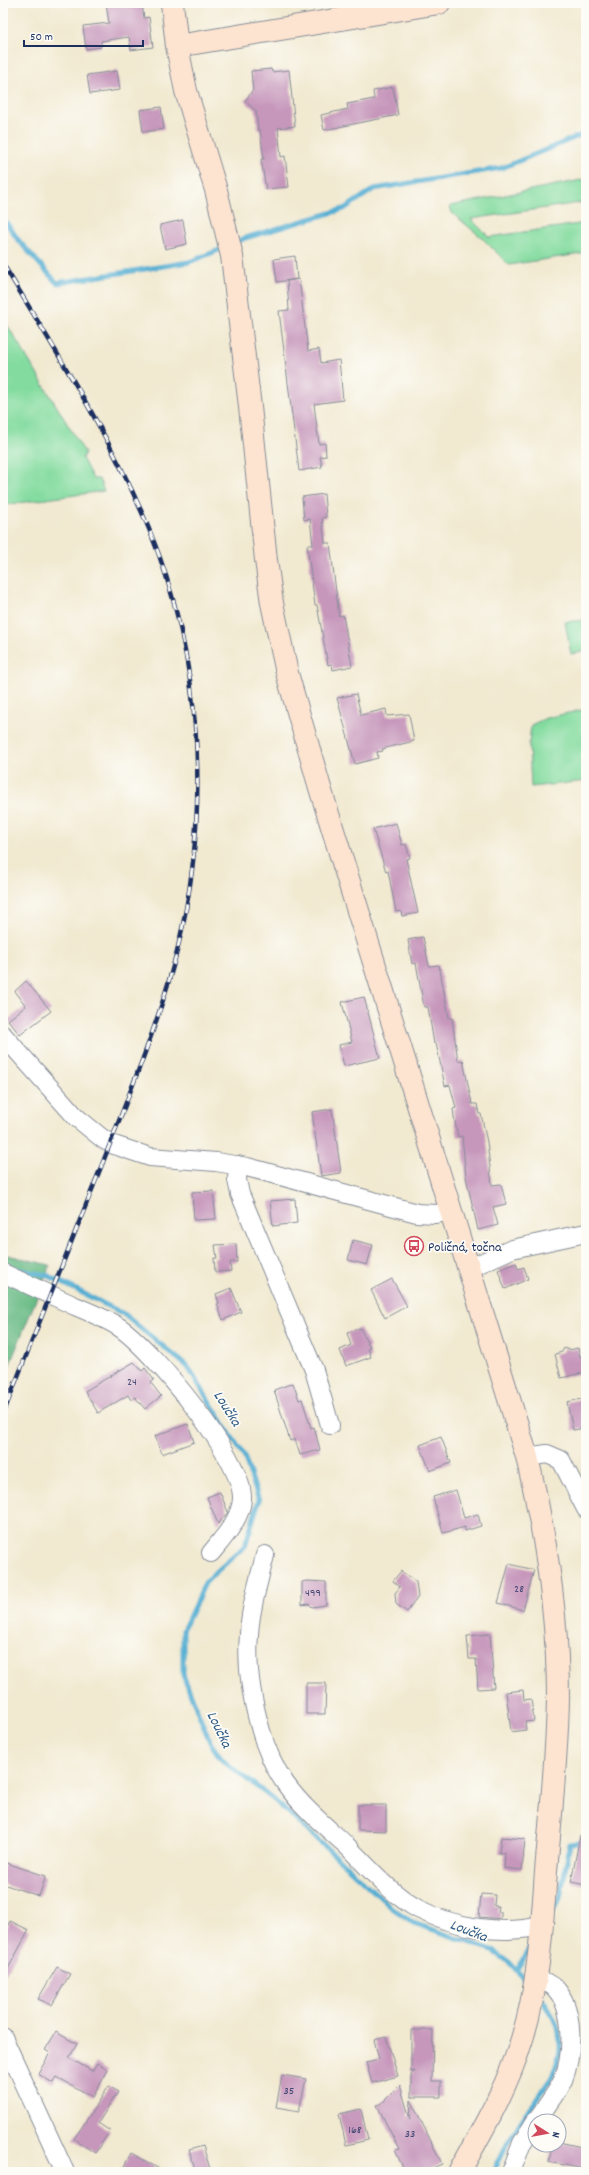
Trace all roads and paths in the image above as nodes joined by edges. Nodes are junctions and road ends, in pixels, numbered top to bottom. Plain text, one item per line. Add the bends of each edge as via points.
1 (172, 3) edge
2 (439, 3) edge
3 (177, 46) junction
4 (3, 1035) edge
5 (238, 1165) junction
6 (452, 1211) junction
7 (586, 1233) edge
8 (470, 1268) junction
9 (3, 1273) edge
10 (330, 1425) dead end
11 (527, 1457) junction
12 (586, 1509) edge
13 (211, 1553) dead end
14 (265, 1555) dead end
15 (542, 1926) junction
16 (536, 1978) junction
17 (3, 2037) edge
18 (542, 2113) edge
19 (527, 2136) edge
20 (66, 2172) edge
21 (459, 2172) edge
22 (511, 2172) edge

1 - 3 main road
2 - 3 main road
3 - 6 main road via 186,91 216,190 232,256 266,560 287,673 320,788
4 - 5 street via 76,1117 103,1139 150,1157
5 - 6 street via 417,1213 436,1214
5 - 10 street via 237,1180 240,1194 314,1370
6 - 8 main road
7 - 8 street via 512,1249
8 - 11 main road
9 - 13 street via 118,1326 156,1360 205,1424 237,1474 242,1498 238,1516
11 - 12 street via 547,1454 561,1460
11 - 15 main road via 547,1550 557,1652 556,1739
14 - 15 street via 250,1628 249,1662 253,1698 261,1730 268,1752 285,1782 364,1863 402,1898 418,1908 456,1923 490,1930 512,1931
15 - 16 main road
16 - 18 street via 554,1988 565,2004 569,2046 563,2079
16 - 21 main road via 528,2020 509,2075
17 - 20 street
19 - 22 street

